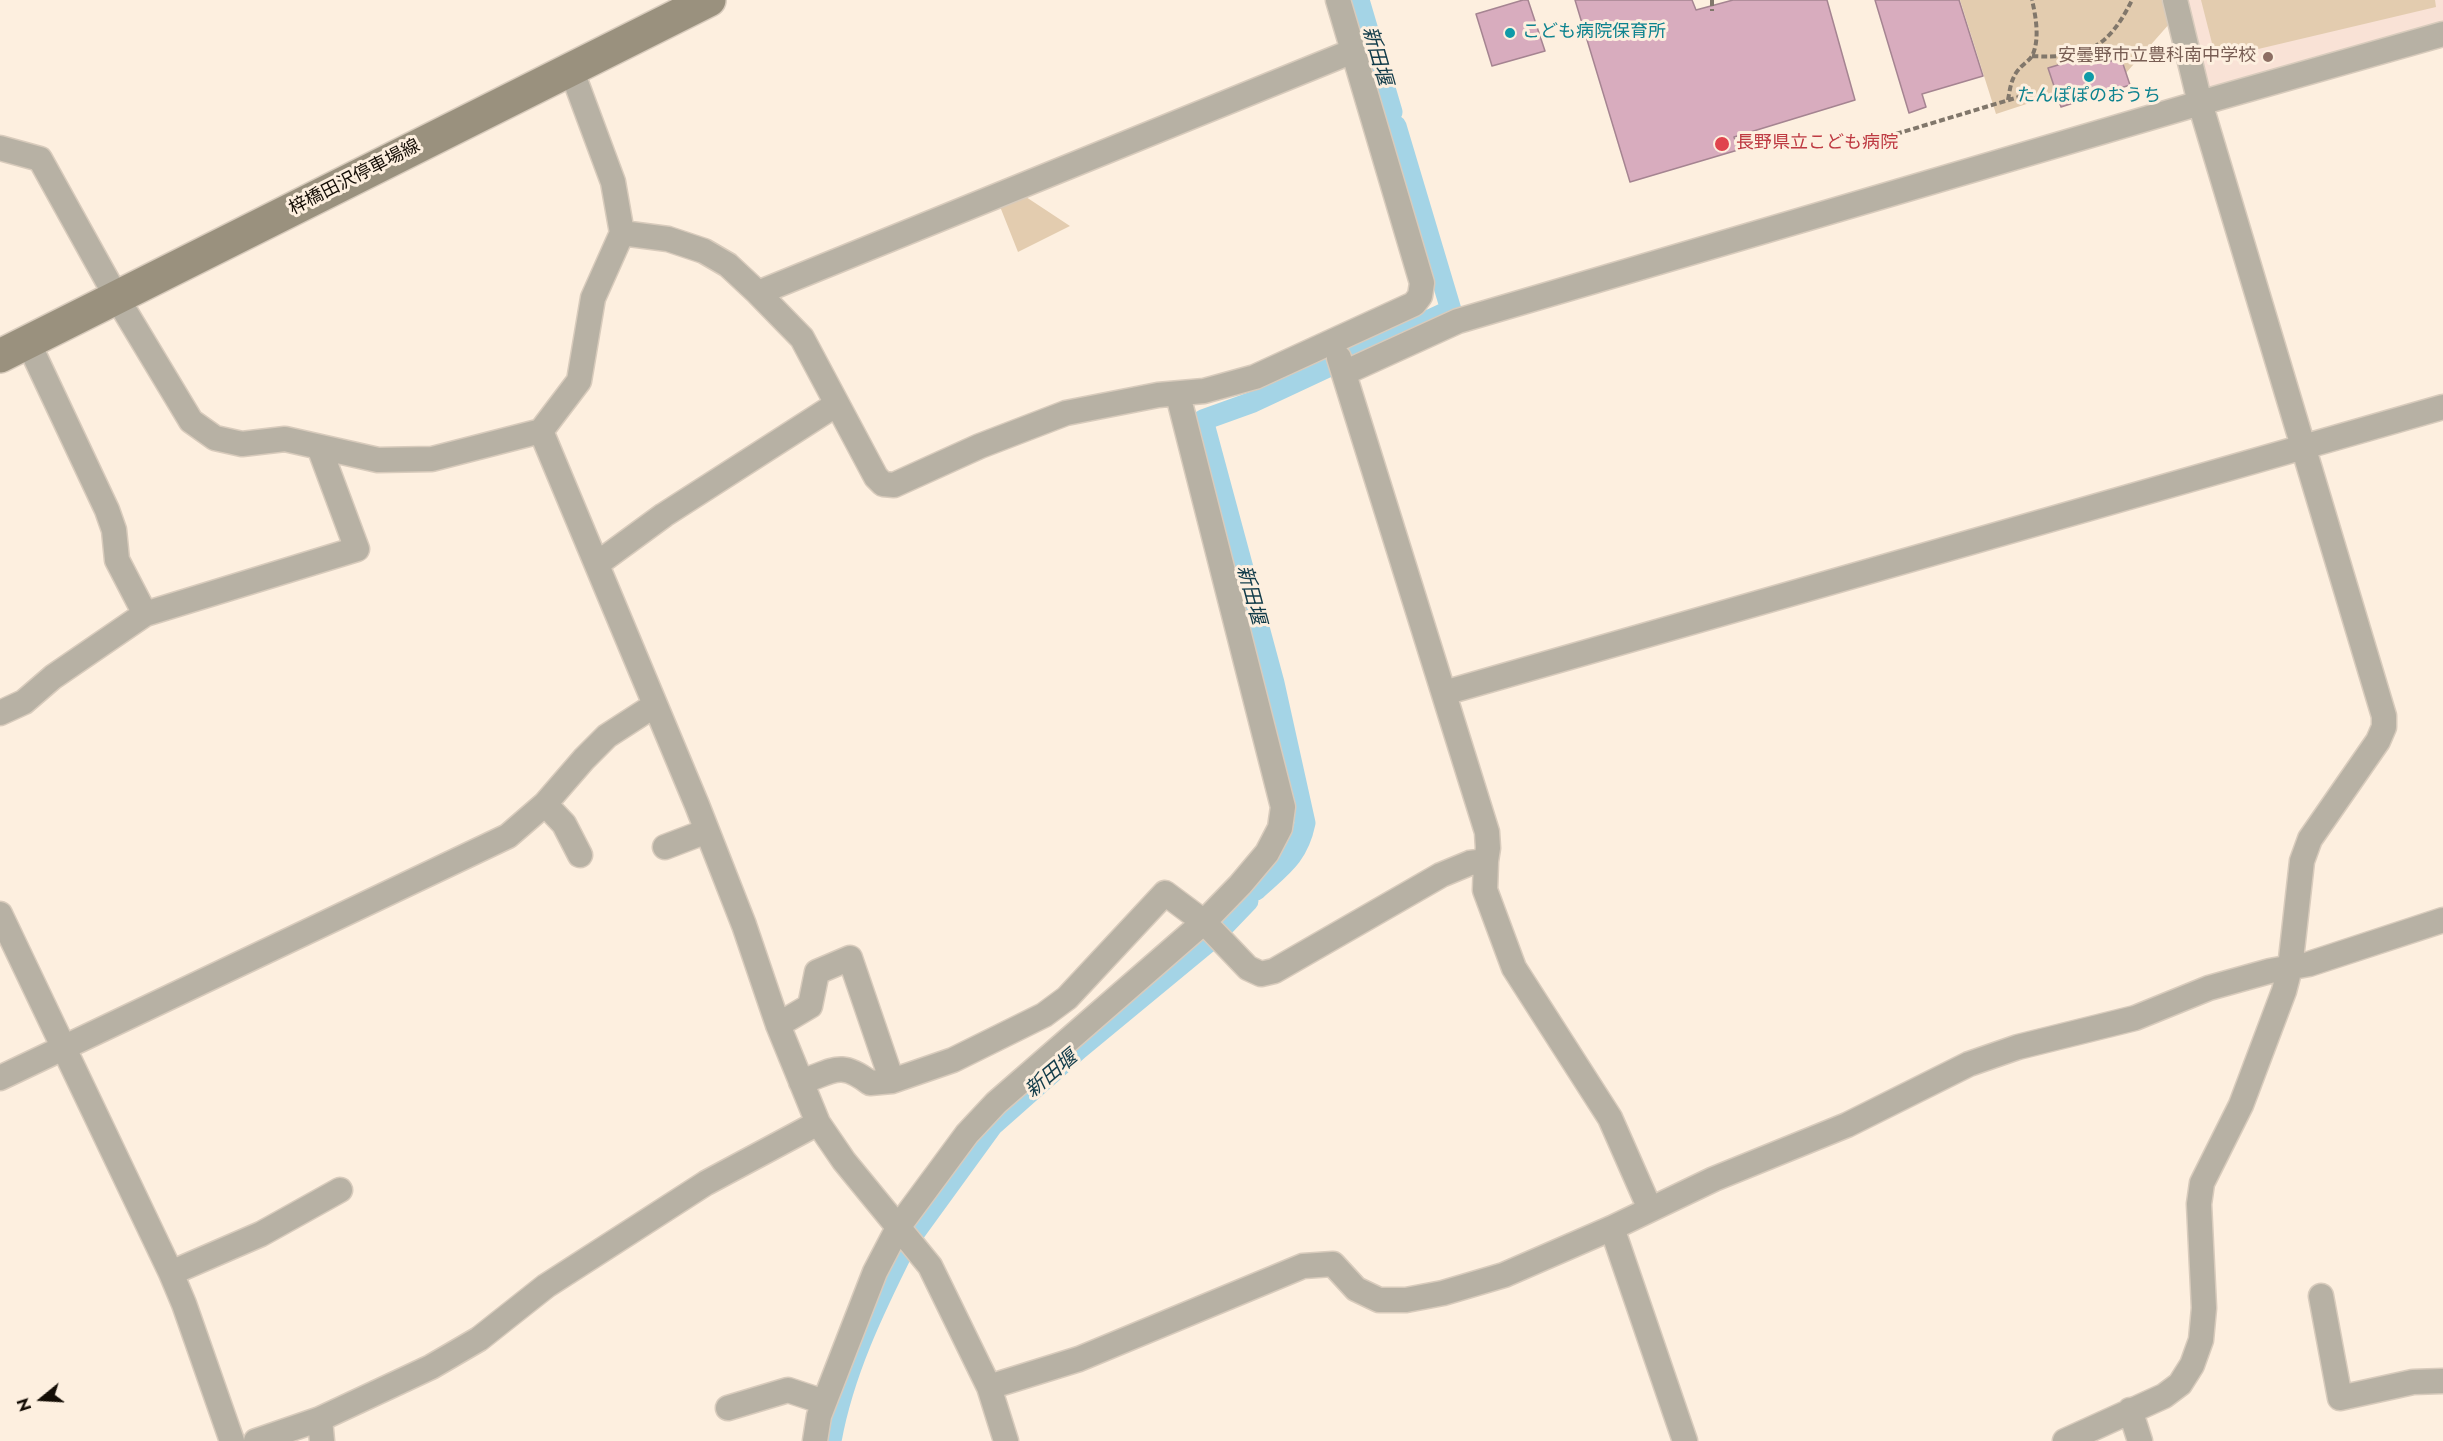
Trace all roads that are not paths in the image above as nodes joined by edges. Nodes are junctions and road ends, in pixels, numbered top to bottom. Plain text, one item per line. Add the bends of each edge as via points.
1 (709, 0) edge
2 (1338, 0) edge
3 (2175, 0) edge
4 (2443, 34) edge
5 (1353, 51) junction
6 (571, 69) junction
7 (2200, 103) junction
8 (0, 148) edge
9 (622, 233) junction
10 (758, 293) junction
11 (117, 298) junction
12 (1333, 341) junction
13 (14, 349) edge
14 (1344, 373) junction
15 (1178, 395) junction
16 (837, 404) junction
17 (2443, 407) edge
18 (541, 431) junction
19 (319, 447) junction
20 (2303, 447) junction
21 (597, 564) junction
22 (145, 614) junction
23 (1444, 693) junction
24 (655, 705) junction
25 (0, 713) edge
26 (545, 804) junction
27 (707, 831) junction
28 (664, 847) dead end
29 (580, 855) dead end
30 (1486, 861) junction
31 (0, 914) edge
32 (2443, 920) edge
33 (1204, 922) junction
34 (2290, 968) junction
35 (778, 1025) junction
36 (64, 1048) junction
37 (0, 1078) edge
38 (892, 1081) junction
39 (801, 1082) junction
40 (818, 1123) junction
41 (340, 1190) dead end
42 (1650, 1209) junction
43 (899, 1226) junction
44 (1612, 1228) junction
45 (171, 1273) junction
46 (2321, 1296) dead end
47 (2443, 1381) edge
48 (989, 1387) junction
49 (824, 1401) junction
50 (728, 1408) dead end
51 (2130, 1410) junction
52 (321, 1430) edge
53 (232, 1441) edge
54 (256, 1441) edge
55 (815, 1441) edge
56 (1006, 1441) edge
57 (1685, 1441) edge
58 (2065, 1441) edge
59 (2140, 1441) edge

1 - 6 main road, 梓橋田沢停車場線
2 - 5 street
3 - 7 street
4 - 7 street
5 - 10 street
5 - 12 street via 1422,283 1414,304
6 - 9 street via 613,182
6 - 11 main road, 梓橋田沢停車場線
7 - 14 street via 1458,321
7 - 20 street
8 - 11 street via 40,159
9 - 10 street via 668,239 705,251 728,265
9 - 18 street via 593,298 579,381
10 - 16 street via 802,338
11 - 13 main road, 梓橋田沢停車場線
11 - 19 street via 191,422 215,438 242,444 285,439
12 - 14 street
12 - 15 street via 1255,377
13 - 22 street via 107,510 117,560
14 - 23 street
15 - 16 street via 1158,395 1066,413 894,485 884,484 876,477
15 - 33 street via 1283,807 1280,828 1267,853
16 - 21 street via 664,515
17 - 20 street
18 - 19 street via 432,459 378,459
18 - 21 street
19 - 22 street via 357,549
20 - 23 street
20 - 34 street via 2384,716 2384,727 2310,839 2297,893
21 - 24 street
22 - 25 street via 53,677 24,702
23 - 30 street via 1487,832
24 - 26 street via 607,736
24 - 27 street
26 - 29 street via 564,824
26 - 36 street via 508,837 489,847
27 - 28 street
27 - 35 street
30 - 33 street via 1441,875 1267,973 1248,968
30 - 42 street via 1485,890 1514,968 1610,1118
31 - 36 street
32 - 34 street
33 - 38 street via 1166,893 1067,998 1044,1016 986,1046
33 - 43 street via 996,1103 967,1134
34 - 42 street via 2208,988 2135,1018 2018,1047 1969,1064 1847,1125
34 - 51 street via 2241,1105 2202,1183 2199,1204 2204,1308 2201,1340 2192,1365 2180,1384 2164,1396
35 - 38 street via 810,1006 817,972 850,958
35 - 39 street
36 - 37 street
36 - 45 street
38 - 39 street via 870,1083 843,1068
39 - 40 street
40 - 43 street via 843,1161
40 - 52 street via 706,1183 546,1286 479,1339
41 - 45 street via 261,1234
42 - 44 street
43 - 48 street via 930,1266
43 - 49 street via 875,1272
44 - 48 street via 1504,1275 1406,1300 1379,1300 1364,1293 1333,1264 1303,1266 1079,1359
44 - 57 street
45 - 53 street
46 - 47 street via 2340,1398 2413,1382
48 - 56 street
49 - 50 street via 788,1390
49 - 55 street
51 - 58 street
51 - 59 street
52 - 54 street

